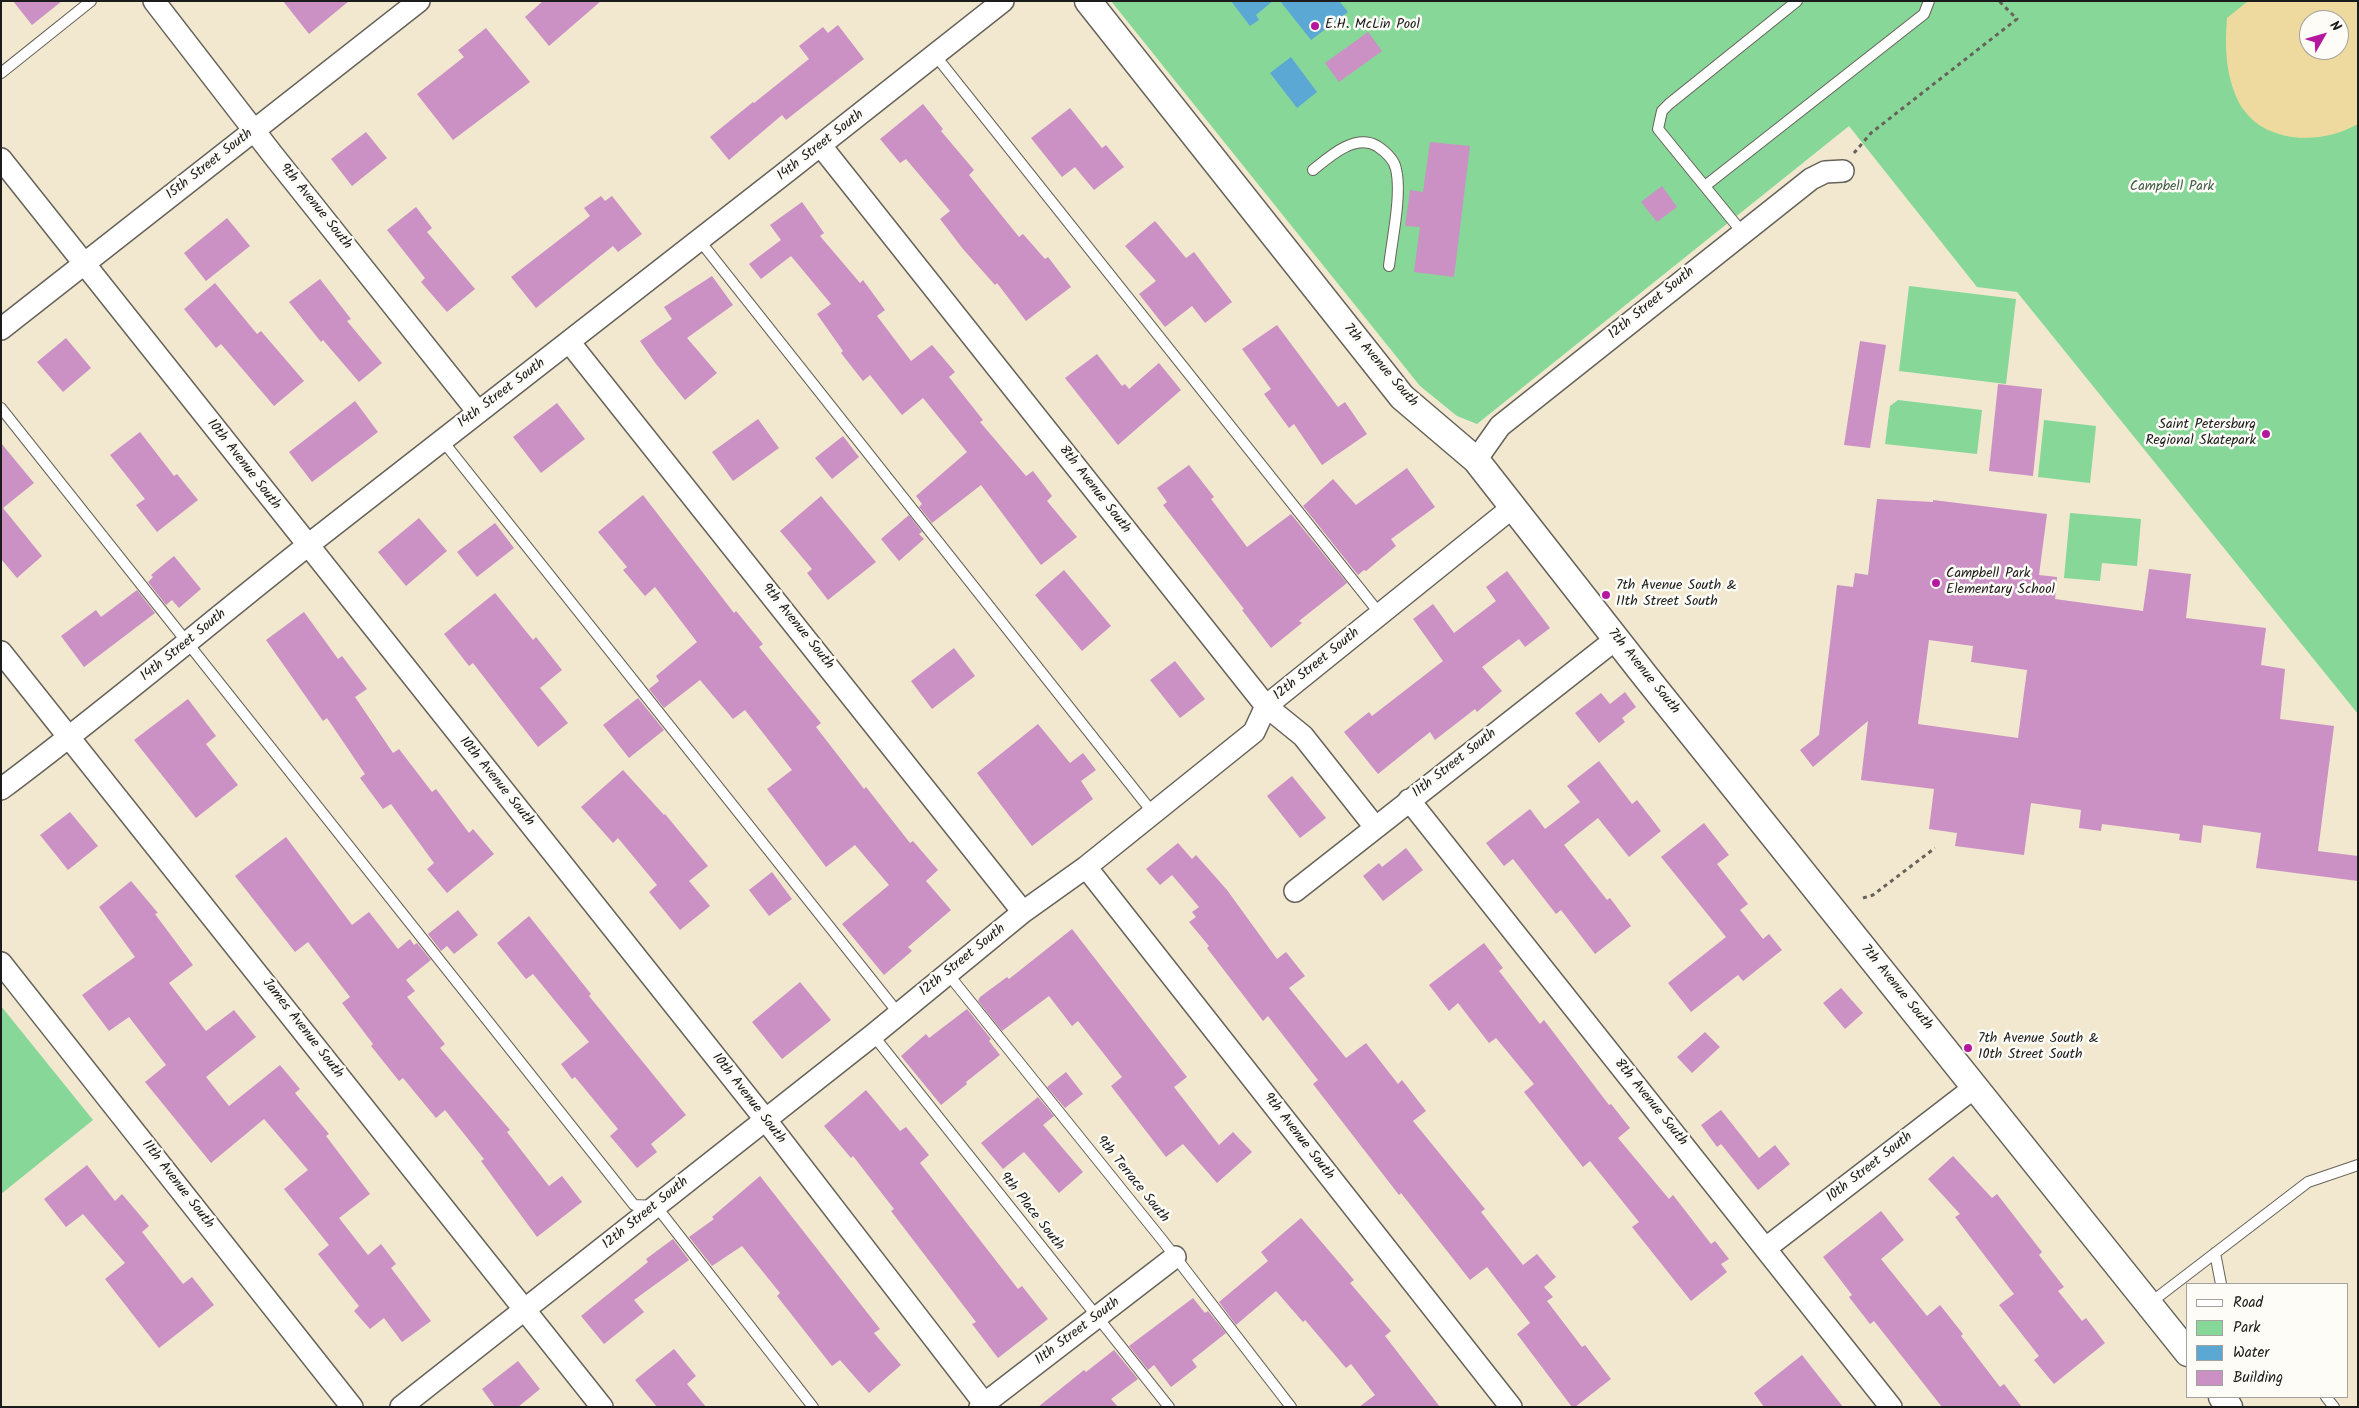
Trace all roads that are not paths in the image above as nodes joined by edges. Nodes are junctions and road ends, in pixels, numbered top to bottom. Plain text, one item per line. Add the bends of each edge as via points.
1 (91, 1) edge
2 (154, 1) edge
3 (419, 1) edge
4 (1004, 1) edge
5 (1088, 1) edge
6 (1797, 1) edge
7 (1929, 1) edge
8 (935, 55) junction
9 (4, 67) edge
10 (254, 131) junction
11 (821, 146) junction
12 (1, 159) edge
13 (1313, 170) dead end
14 (1844, 171) road end
15 (1705, 186) junction
16 (1742, 232) junction
17 (700, 241) junction
18 (84, 264) junction
19 (1389, 266) dead end
20 (1, 329) edge
21 (570, 343) junction
22 (1, 408) edge
23 (478, 412) junction
24 (442, 440) junction
25 (1476, 460) junction
26 (1513, 507) junction
27 (308, 546) junction
28 (1380, 614) junction
29 (1616, 639) junction
30 (186, 644) junction
31 (1, 652) edge
32 (1266, 706) junction
33 (70, 738) junction
34 (1, 789) edge
35 (1409, 800) junction
36 (1153, 813) junction
37 (1375, 827) junction
38 (1086, 867) junction
39 (1295, 891) dead end
40 (1023, 912) junction
41 (1, 962) edge
42 (948, 974) junction
43 (899, 1014) junction
44 (873, 1035) junction
45 (1975, 1087) junction
46 (764, 1119) junction
47 (2358, 1165) edge
48 (656, 1206) junction
49 (1766, 1248) junction
50 (2215, 1253) junction
51 (1175, 1257) junction
52 (2221, 1283) edge
53 (2149, 1304) junction
54 (526, 1311) junction
55 (1097, 1318) junction
56 (2186, 1351) edge
57 (984, 1406) edge
58 (352, 1407) edge
59 (401, 1407) edge
60 (602, 1407) edge
61 (813, 1407) edge
62 (1169, 1407) edge
63 (1290, 1407) edge
64 (1511, 1407) edge
65 (1891, 1407) edge

1 - 9 lane
2 - 10 street, 9th Avenue South
3 - 10 street, 15th Street South
4 - 8 street, 14th Street South
5 - 25 street, 7th Avenue South via 1402,397
6 - 15 lane via 1662,111 1658,129
7 - 15 lane via 1924,14
8 - 11 street, 14th Street South
8 - 28 lane
10 - 18 street, 15th Street South
10 - 23 street, 9th Avenue South
11 - 17 street, 14th Street South
11 - 32 street, 8th Avenue South
12 - 18 street, 10th Avenue South
13 - 19 lane via 1335,153 1357,142 1374,144 1387,152 1396,168 1398,186
14 - 16 street, 12th Street South via 1825,172 1811,179
15 - 16 lane
16 - 25 street, 12th Street South via 1500,426
17 - 21 street, 14th Street South
17 - 36 lane
18 - 20 street, 15th Street South
18 - 27 street, 10th Avenue South
21 - 23 street, 14th Street South
21 - 40 street, 9th Avenue South
22 - 30 lane
23 - 24 street, 14th Street South
24 - 27 street, 14th Street South
24 - 43 lane
25 - 26 street, 7th Avenue South
26 - 28 street, 12th Street South
26 - 29 street, 7th Avenue South
27 - 30 street, 14th Street South
27 - 46 street, 10th Avenue South
28 - 32 street, 12th Street South
29 - 35 street, 11th Street South
29 - 45 street, 7th Avenue South
30 - 33 street, 14th Street South
30 - 48 lane via 634,1205
31 - 33 street, James Avenue South
32 - 36 street, 12th Street South via 1254,732
32 - 37 street, 8th Avenue South via 1303,736
33 - 34 street, 14th Street South
33 - 54 street, James Avenue South
35 - 37 street, 11th Street South
35 - 49 street, 8th Avenue South
36 - 38 street, 12th Street South
37 - 39 street, 11th Street South
38 - 40 street, 12th Street South
38 - 64 street, 9th Avenue South
40 - 42 street, 12th Street South
41 - 58 street, 11th Avenue South
42 - 43 street, 12th Street South
42 - 51 lane, 9th Terrace South
43 - 44 street, 12th Street South
44 - 46 street, 12th Street South
44 - 55 lane, 9th Place South
45 - 49 street, 10th Street South
45 - 53 street, 7th Avenue South
46 - 48 street, 12th Street South
46 - 57 street, 10th Avenue South
47 - 50 lane via 2308,1182
48 - 54 street, 12th Street South
48 - 61 lane
49 - 65 street, 8th Avenue South
50 - 52 lane
50 - 53 lane
51 - 55 street, 11th Street South
51 - 63 lane, 9th Terrace South
53 - 56 street, 7th Avenue South
54 - 59 street, 12th Street South
54 - 60 street, James Avenue South
55 - 57 street, 11th Street South
55 - 62 lane, 9th Place South

